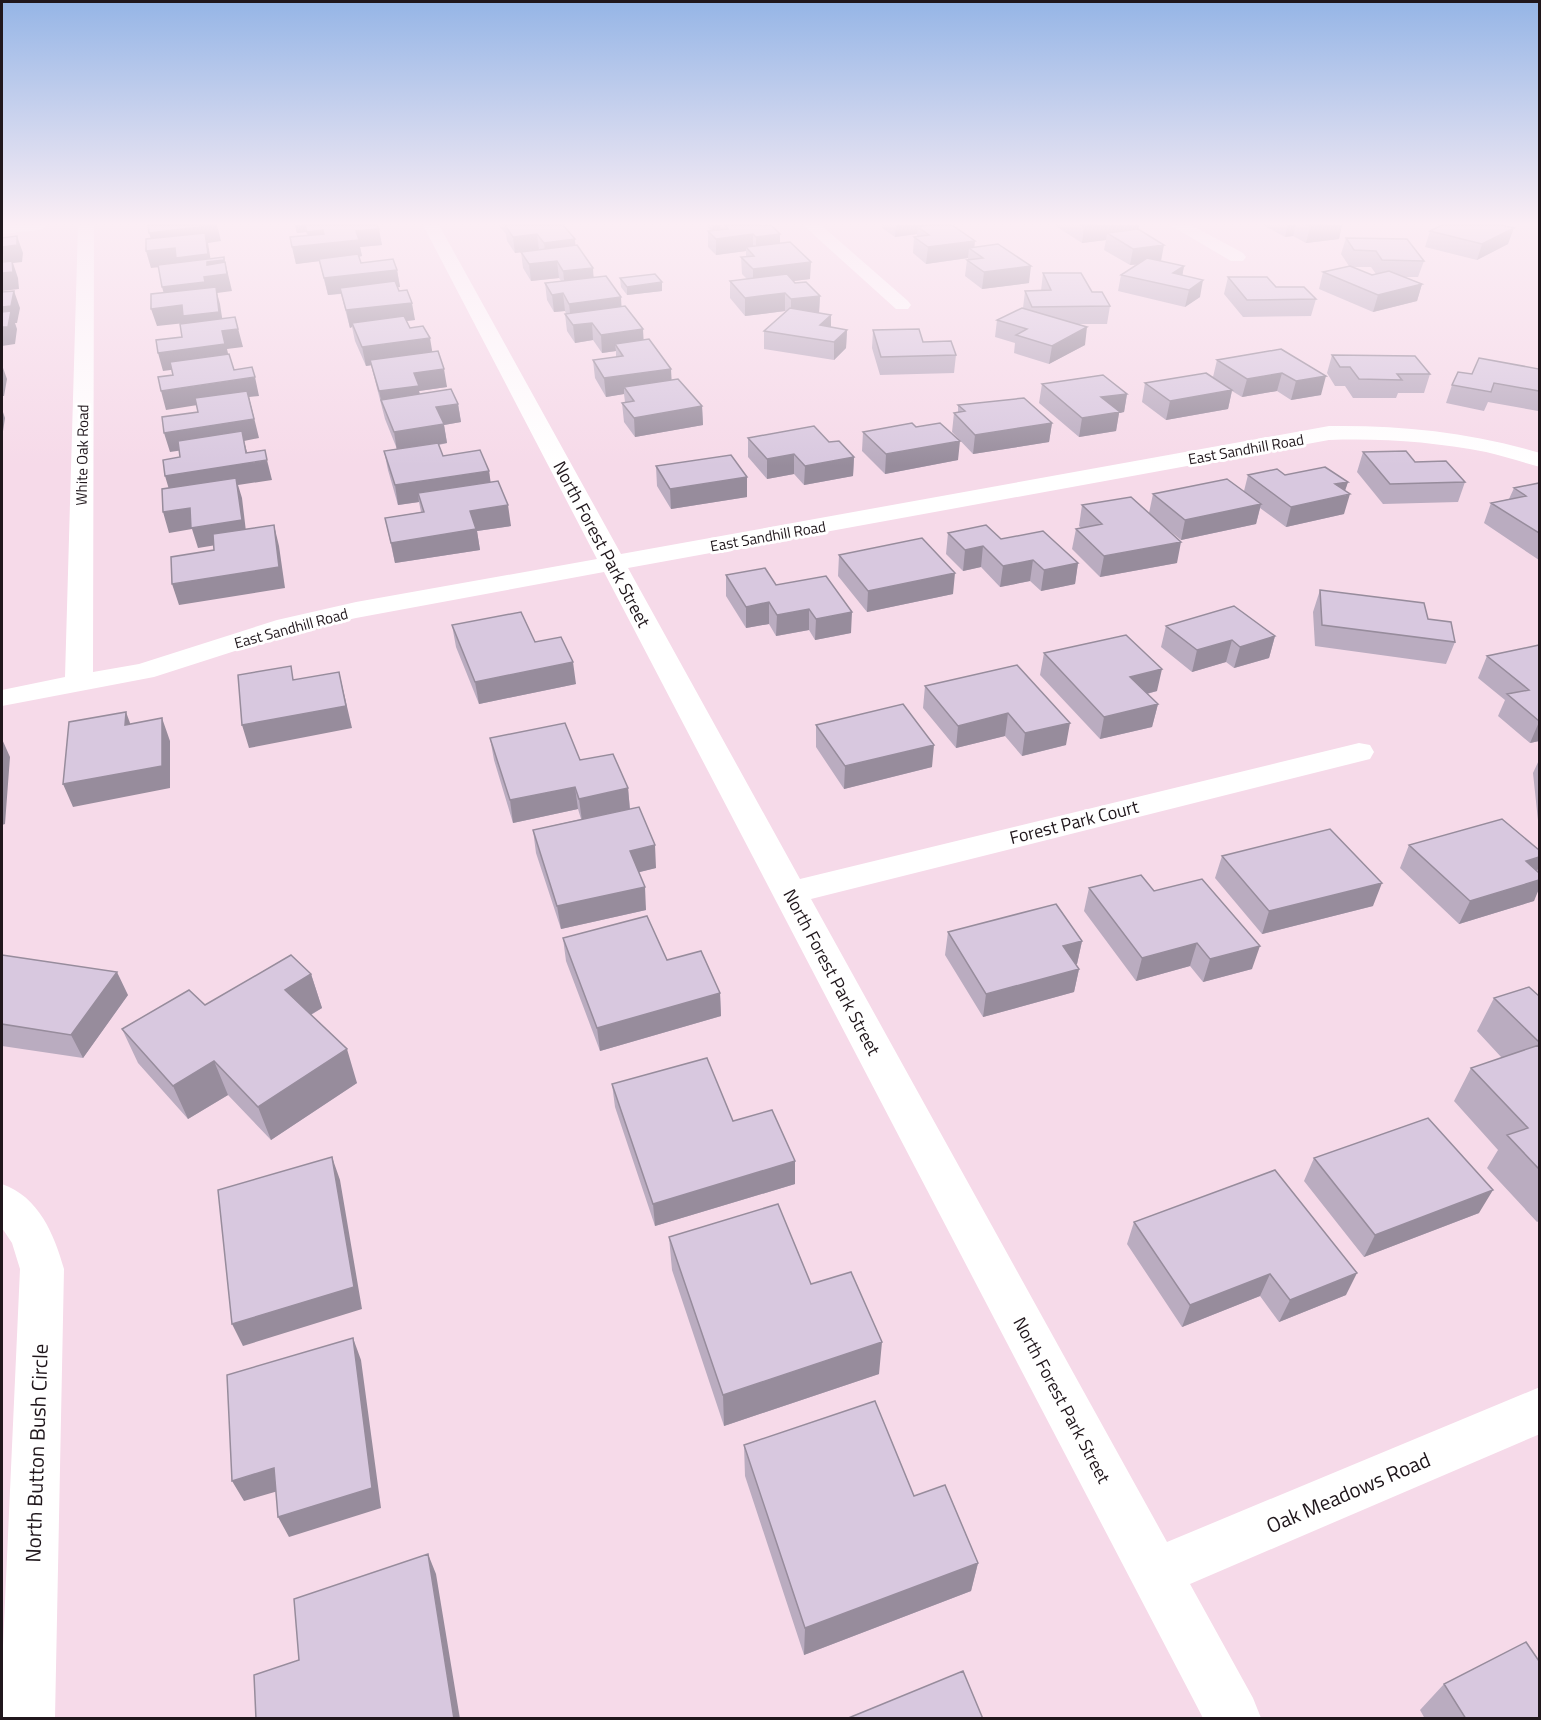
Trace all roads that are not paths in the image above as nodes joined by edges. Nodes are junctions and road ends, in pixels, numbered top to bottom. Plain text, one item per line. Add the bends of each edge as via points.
1 (85, 305) edge
2 (474, 305) edge
3 (1539, 460) edge
4 (613, 564) junction
5 (79, 684) junction
6 (2, 698) edge
7 (1359, 752) dead end
8 (790, 893) junction
9 (2, 1202) edge
10 (1539, 1410) edge
11 (1155, 1574) junction
12 (27, 1719) edge
13 (1233, 1719) edge

1 - 5 street, White Oak Road
2 - 4 street, North Forest Park Street
3 - 4 street, East Sandhill Road via 1439,437 1329,433
4 - 5 street, East Sandhill Road via 309,621 251,636 189,659
4 - 8 street, North Forest Park Street
5 - 6 street, East Sandhill Road
7 - 8 street, Forest Park Court
8 - 11 street, North Forest Park Street
9 - 12 street, North Button Bush Circle via 12,1208 36,1244 42,1269
10 - 11 street, Oak Meadows Road
11 - 13 street, North Forest Park Street

